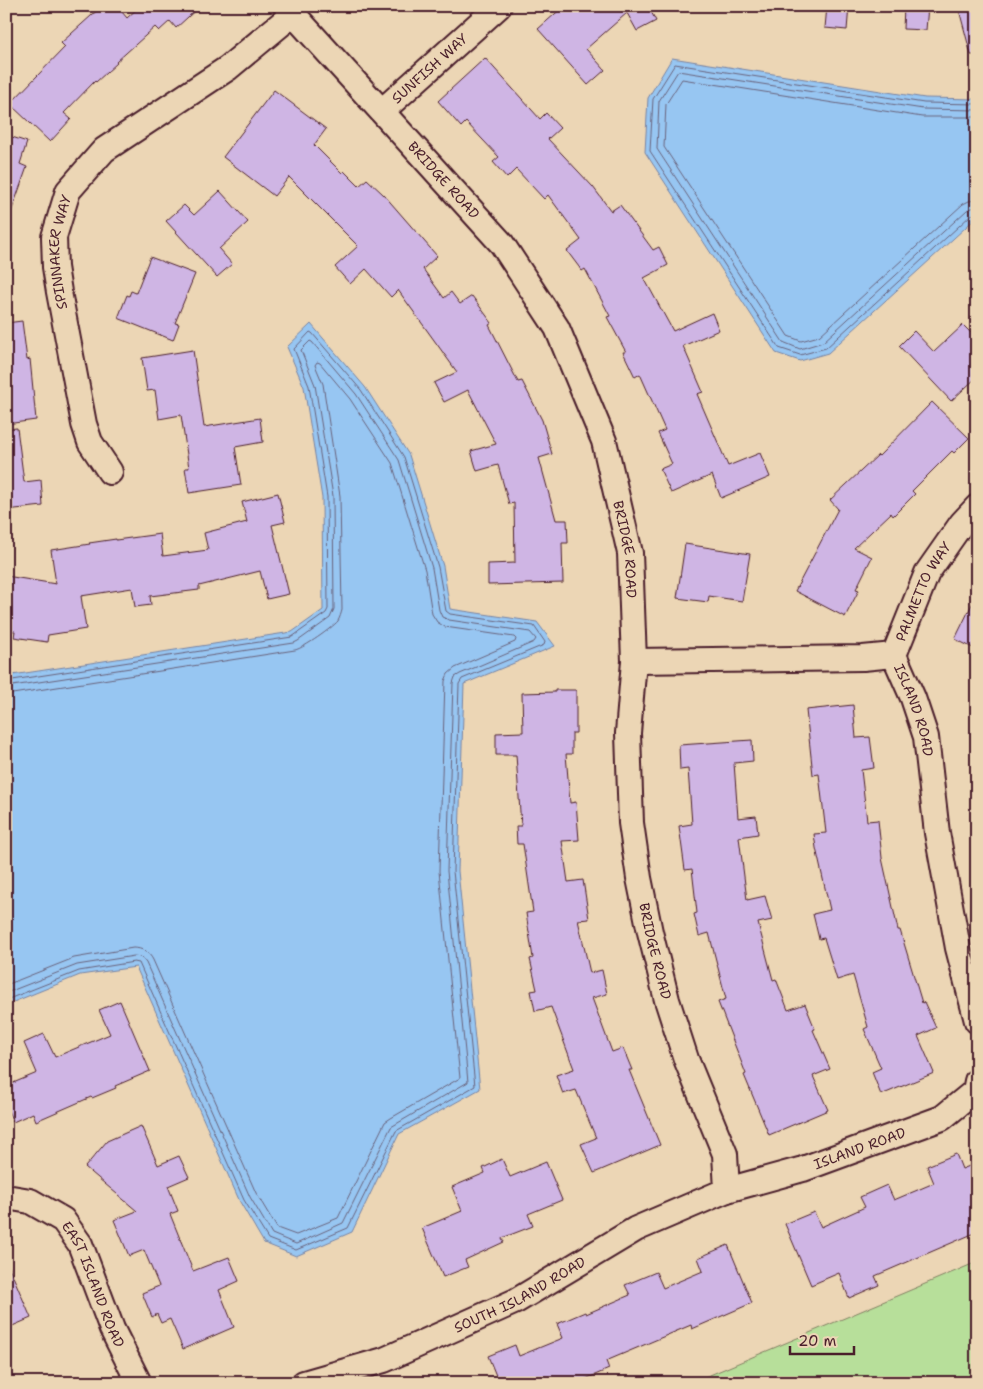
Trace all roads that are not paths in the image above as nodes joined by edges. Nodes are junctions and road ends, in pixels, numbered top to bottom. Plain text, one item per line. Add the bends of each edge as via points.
1 (499, 6) edge
2 (289, 10) edge
3 (382, 111) junction
4 (110, 472) dead end
5 (977, 507) edge
6 (894, 655) junction
7 (634, 661) junction
8 (977, 1021) edge
9 (977, 1081) edge
10 (727, 1190) junction
11 (6, 1197) edge
12 (138, 1383) edge
13 (304, 1383) edge

1 - 3 street, SUNFISH WAY
2 - 3 street, BRIDGE ROAD
2 - 4 street, SPINNAKER WAY via 228,68 104,150 68,191 54,237 55,267 84,424 90,442
3 - 7 street, BRIDGE ROAD via 502,244 557,328 604,441 630,553
5 - 6 street, PALMETTO WAY via 927,573
6 - 7 street, ISLAND ROAD
6 - 8 street, ISLAND ROAD via 926,737 937,833 958,948
7 - 10 street, BRIDGE ROAD via 628,733 631,823 639,878 667,1000 686,1059 725,1154
9 - 10 street, ISLAND ROAD via 975,1091 942,1118 803,1170
10 - 13 street, SOUTH ISLAND ROAD via 636,1229 516,1301 384,1360
11 - 12 street, EAST ISLAND ROAD via 30,1201 63,1220 80,1244 112,1329

